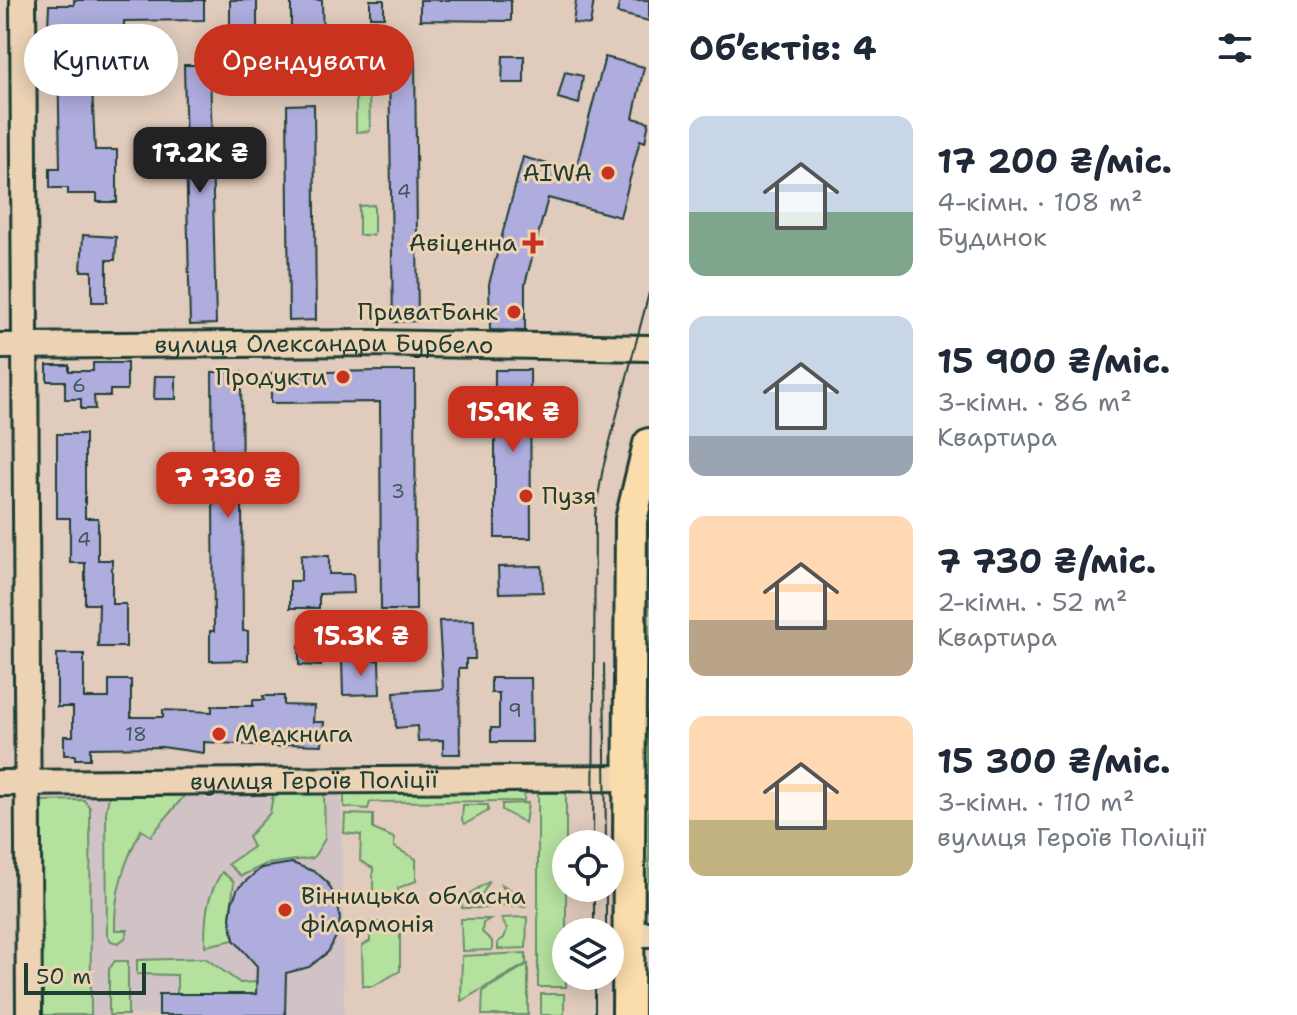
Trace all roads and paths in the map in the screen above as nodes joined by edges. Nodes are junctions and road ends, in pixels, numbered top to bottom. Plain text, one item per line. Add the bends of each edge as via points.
1 (23, 0) edge
2 (0, 346) edge
3 (25, 346) junction
4 (649, 348) edge
5 (649, 444) edge
6 (630, 778) junction
7 (0, 783) edge
8 (26, 783) junction
9 (639, 934) edge
10 (29, 1015) edge
11 (628, 1015) edge

1 - 3 street
2 - 3 street, вулиця Олександри Бурбело
3 - 4 street, вулиця Олександри Бурбело via 370,343
3 - 8 street
5 - 6 main road via 631,520
6 - 8 street, вулиця Героїв Поліції
6 - 9 main road
7 - 8 street, вулиця Героїв Поліції
8 - 10 street
9 - 11 main road

